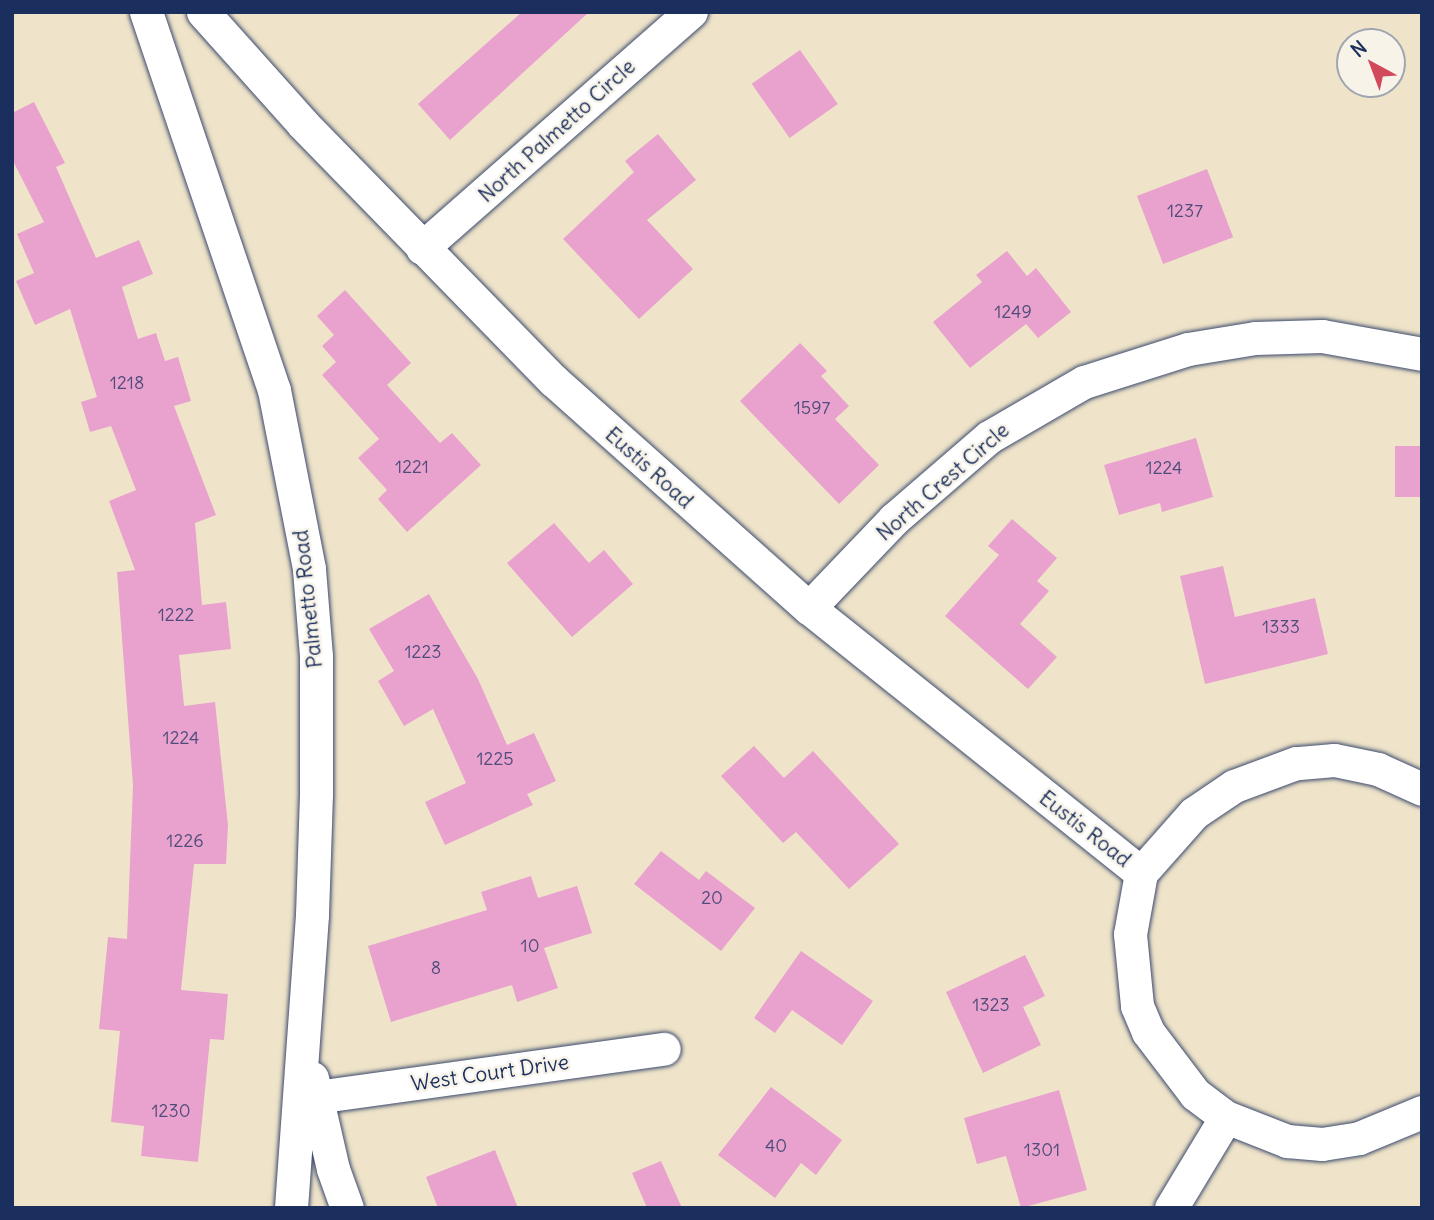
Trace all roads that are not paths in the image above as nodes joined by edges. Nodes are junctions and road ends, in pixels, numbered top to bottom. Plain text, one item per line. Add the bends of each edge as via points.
1 (146, 12) edge
2 (203, 12) edge
3 (691, 12) edge
4 (422, 248) junction
5 (1422, 354) edge
6 (809, 608) junction
7 (1418, 778) edge
8 (1141, 873) junction
9 (304, 1045) junction
10 (664, 1049) dead end
11 (316, 1097) junction
12 (1422, 1112) edge
13 (1226, 1117) junction
14 (291, 1208) edge
15 (347, 1208) edge
16 (1171, 1208) edge

1 - 9 street, Palmetto Road via 274,390 309,569 316,656 316,794
2 - 4 street, Eustis Road
3 - 4 street, North Palmetto Circle
4 - 6 street, Eustis Road via 564,390
5 - 6 street, North Crest Circle via 1322,336 1255,338 1188,349 1084,382 989,437 894,519
6 - 8 street, Eustis Road
7 - 8 street via 1334,760 1271,770 1234,786 1194,813
8 - 13 street via 1130,934 1137,1006 1169,1066 1195,1094
9 - 11 street
9 - 14 street, Palmetto Road
10 - 11 street, West Court Drive
11 - 15 street
12 - 13 street via 1359,1138 1322,1144 1260,1134
13 - 16 street

